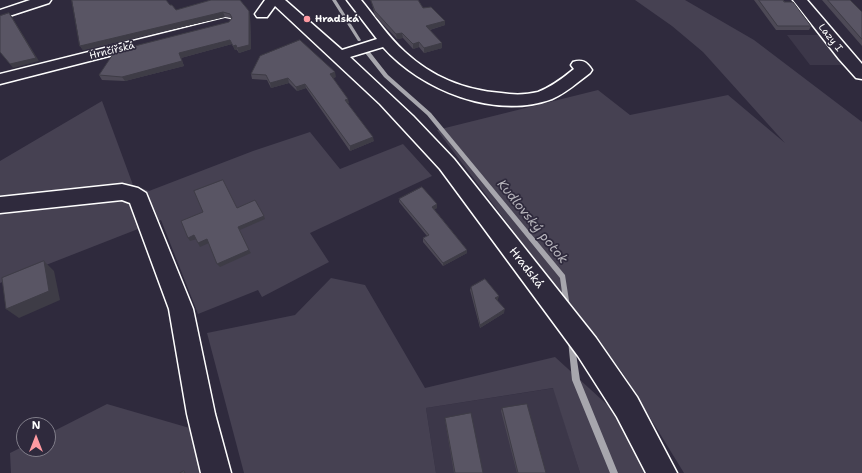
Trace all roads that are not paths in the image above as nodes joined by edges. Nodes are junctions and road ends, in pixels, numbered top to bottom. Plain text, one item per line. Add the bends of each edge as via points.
1 (44, 0) edge
2 (272, 0) edge
3 (277, 0) edge
4 (354, 0) edge
5 (800, 0) edge
6 (262, 14) dead end
7 (0, 15) edge
8 (225, 22) edge
9 (378, 43) junction
10 (347, 53) junction
11 (579, 65) dead end
12 (862, 74) edge
13 (0, 79) edge
14 (0, 205) edge
15 (216, 473) edge
16 (662, 473) edge

1 - 7 street
2 - 6 street
3 - 10 street, Hradská
4 - 9 street
5 - 12 street, Lazy I via 844,56
8 - 13 street, Hrnčířská
9 - 10 street
9 - 11 street via 438,83 465,93 496,98 527,99 549,94 584,70
10 - 16 street, Hradská via 371,85 428,142 557,307 627,407
14 - 15 street via 122,192 137,196 143,205 181,309 201,414

